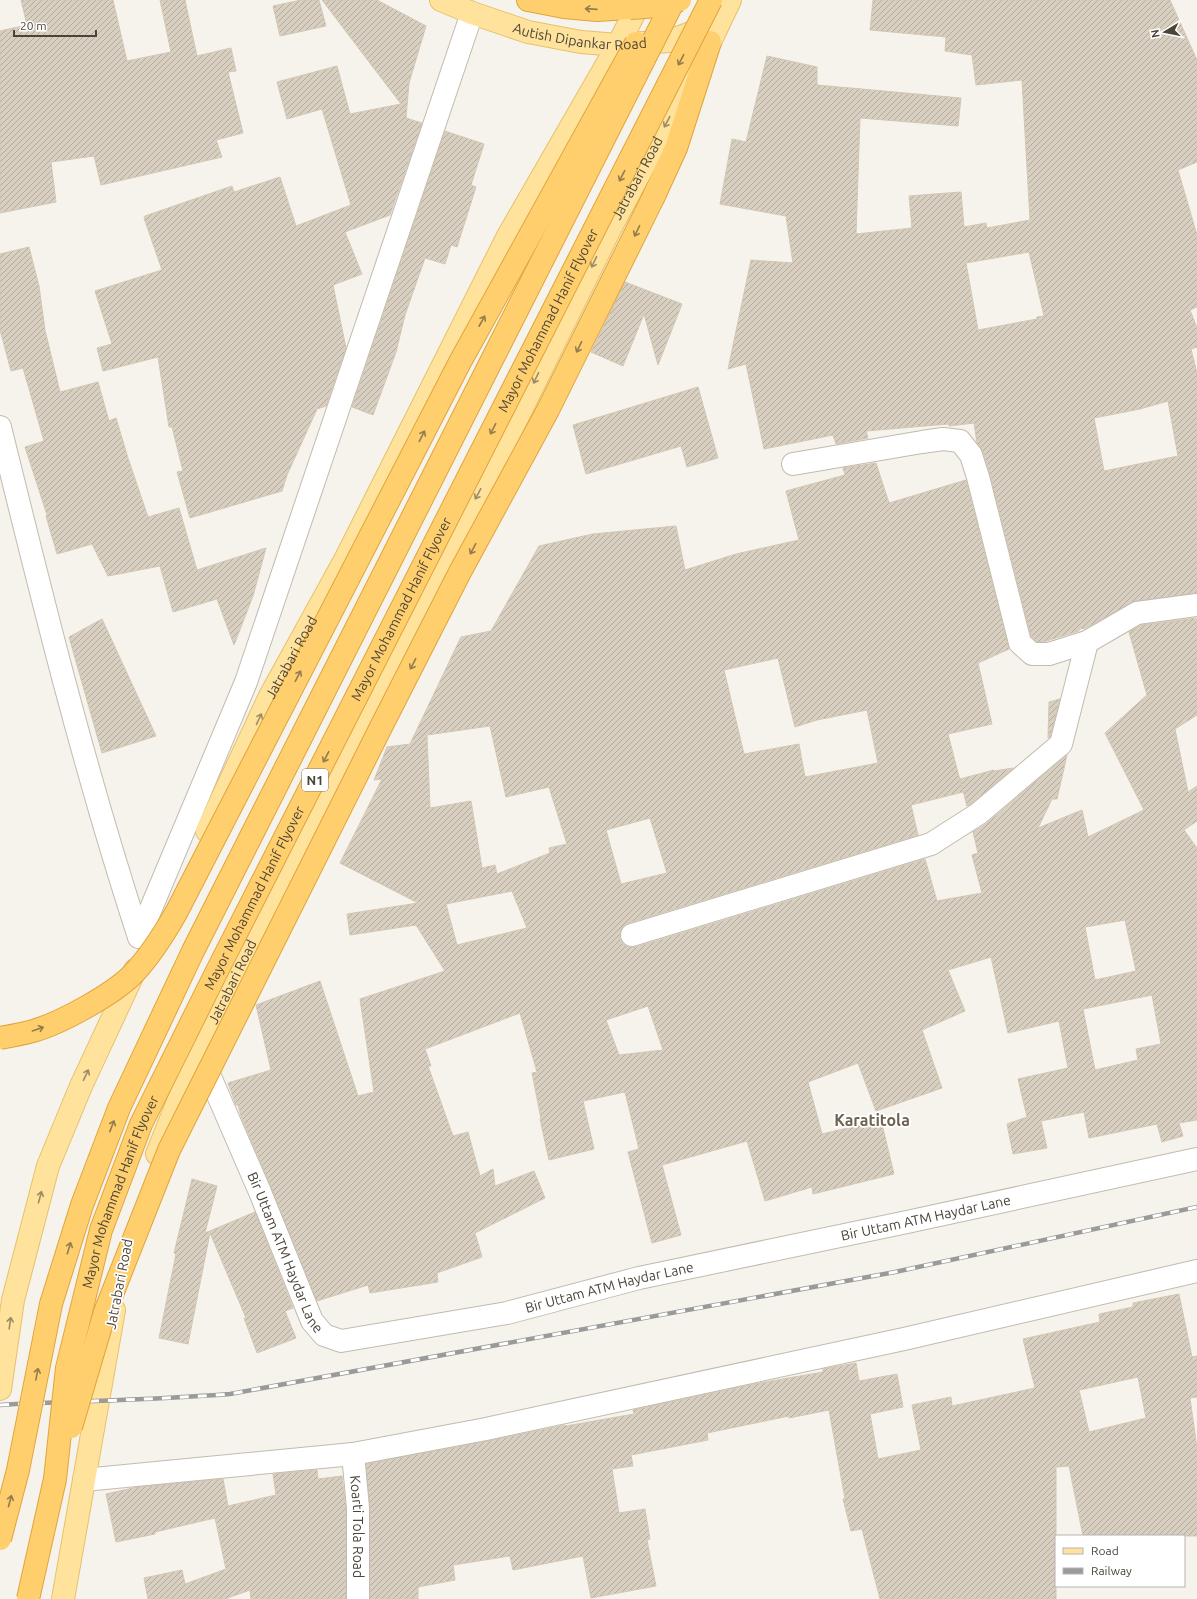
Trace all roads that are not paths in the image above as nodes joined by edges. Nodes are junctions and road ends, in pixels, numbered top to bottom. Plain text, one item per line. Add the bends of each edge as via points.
1 (441, 0) edge
2 (528, 0) edge
3 (641, 0) edge
4 (660, 0) edge
5 (674, 0) edge
6 (680, 0) edge
7 (711, 0) edge
8 (730, 0) edge
9 (472, 13) junction
10 (720, 22) junction
11 (710, 42) junction
12 (618, 45) junction
13 (0, 427) edge
14 (792, 464) dead end
15 (1197, 605) edge
16 (1087, 642) junction
17 (246, 682) junction
18 (270, 696) junction
19 (632, 936) dead end
20 (0, 1038) edge
21 (197, 1054) junction
22 (1197, 1159) edge
23 (1197, 1271) edge
24 (3, 1352) edge
25 (0, 1389) edge
26 (353, 1454) junction
27 (55, 1479) junction
28 (84, 1480) junction
29 (0, 1539) edge
30 (28, 1599) edge
31 (63, 1599) edge
32 (358, 1599) edge

1 - 9 main road, Autish Dipankar Road
6 -> 2 highway, bridge via 660,6 597,10
3 - 12 main road, Jatrabari Road
20 -> 4 highway, bridge via 33,1031 57,1022 114,990 134,974 158,943 460,362
29 -> 5 highway, Mayor Mohammad Hanif Flyover / N1, bridge via 18,1470 51,1304 82,1205 119,1108 193,951
7 -> 27 highway, Mayor Mohammad Hanif Flyover / N1, bridge via 218,969 142,1124 102,1230 67,1368
8 - 10 main road, Jatrabari Road
9 - 12 main road, Autish Dipankar Road via 528,32 581,42
9 - 17 street
10 - 11 main road, Jatrabari Road
10 - 12 main road, Autish Dipankar Road via 669,41
11 -> 21 main road, Jatrabari Road via 612,225 500,453 378,684
11 -> 27 highway, bridge via 676,148 654,196 548,410 460,572 382,725 169,1150 105,1312
12 - 18 main road, Jatrabari Road via 508,236 346,558
13 - 17 street via 90,778 139,937
14 - 16 street via 943,439 960,441 971,455 978,477 1020,643 1032,654 1049,654
15 - 16 street via 1137,613
16 - 19 street via 1062,744 978,814 931,844
17 - 18 street
24 -> 18 main road, Jatrabari Road via 13,1300 51,1159 81,1086 144,951 189,870
21 - 22 street, Bir Uttam ATM Haydar Lane via 211,1079 260,1192 312,1321 324,1335 341,1341 507,1313 638,1278
21 - 28 main road, Jatrabari Road via 131,1221
23 - 26 street via 904,1339 486,1429
24 - 25 main road, Jatrabari Road
26 - 28 street
26 - 32 street, Koarti Tola Road via 358,1508
27 - 30 highway, Mayor Mohammad Hanif Flyover / N1, bridge
28 - 31 main road, Jatrabari Road

